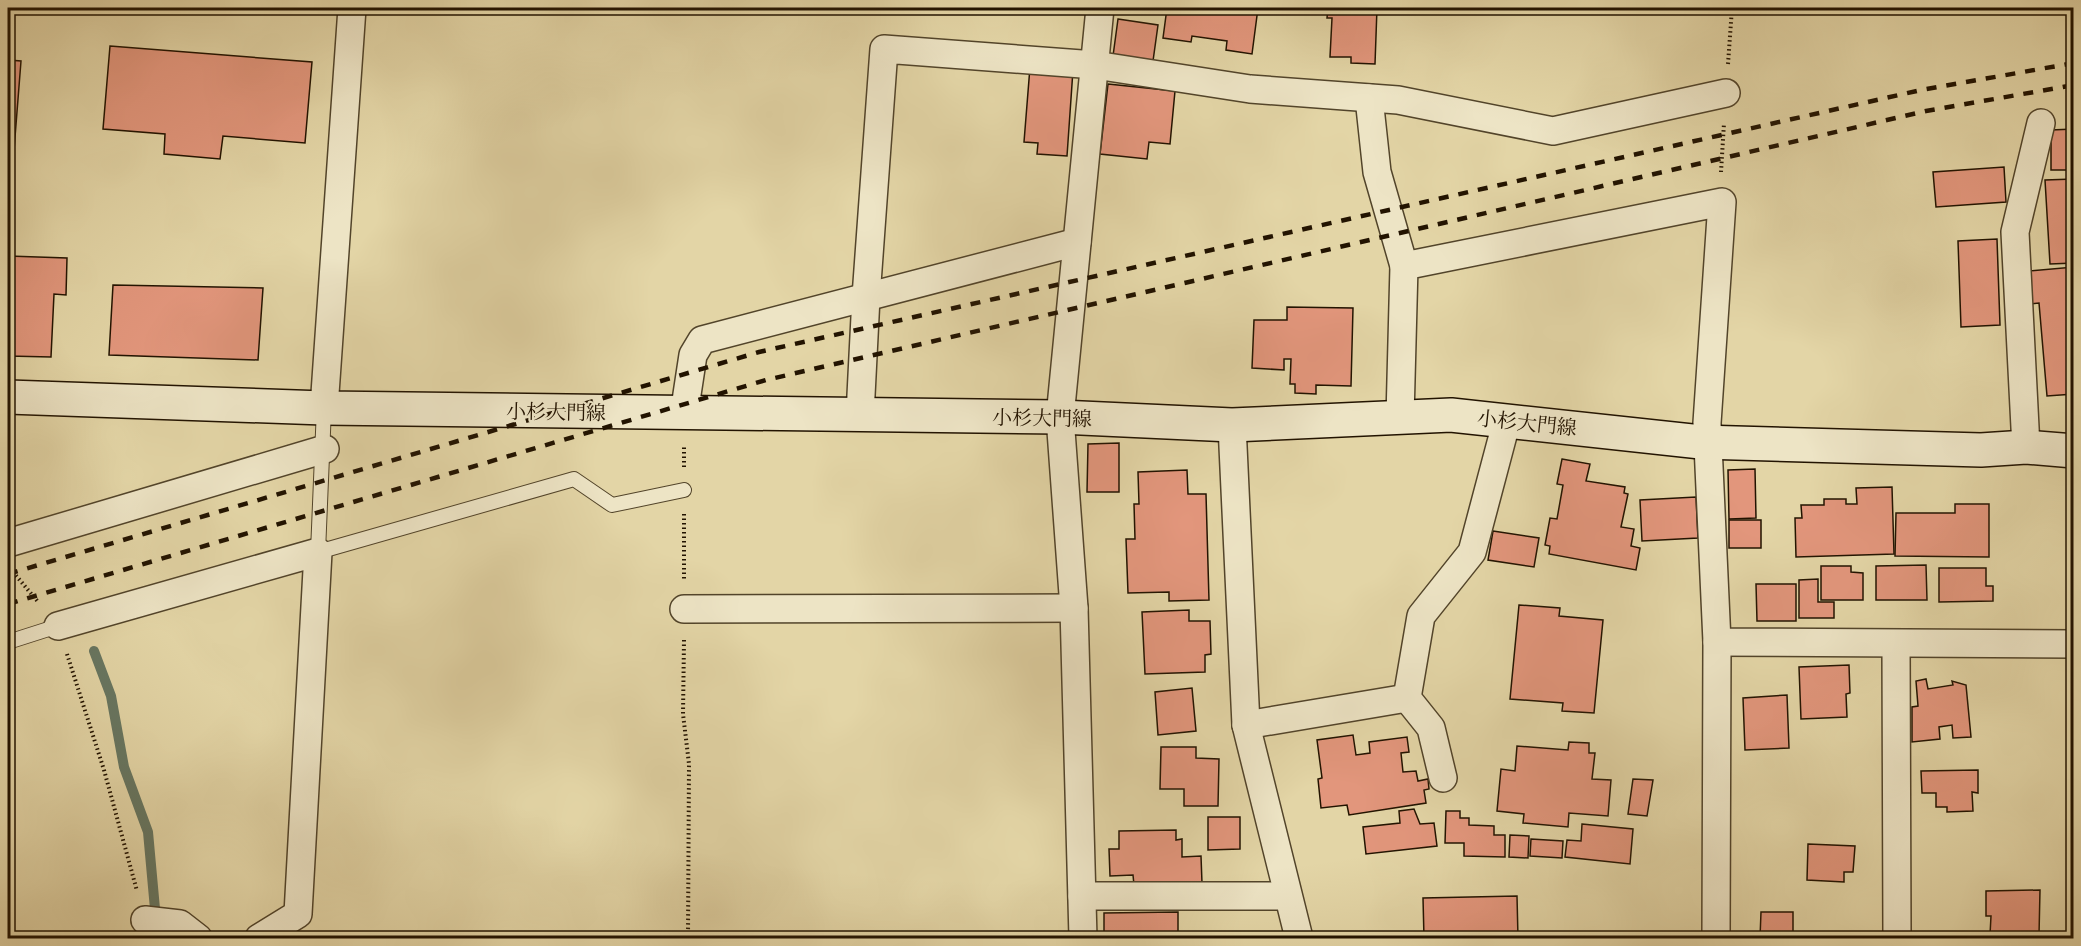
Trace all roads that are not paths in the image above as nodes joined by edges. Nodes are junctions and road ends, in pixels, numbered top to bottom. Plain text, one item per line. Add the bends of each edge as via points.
1 (352, 8) edge
2 (1100, 8) edge
3 (1095, 65) junction
4 (1726, 93) dead end
5 (1369, 98) junction
6 (2041, 123) dead end
7 (1077, 242) junction
8 (1404, 266) junction
9 (866, 297) junction
10 (8, 398) edge
11 (324, 408) junction
12 (684, 414) junction
13 (861, 416) junction
14 (1060, 417) junction
15 (1400, 417) junction
16 (1507, 420) junction
17 (1232, 424) junction
18 (1710, 442) junction
19 (2026, 447) junction
20 (324, 449) junction
21 (2073, 450) edge
22 (684, 490) road end
23 (8, 543) edge
24 (318, 552) junction
25 (1074, 608) junction
26 (684, 609) road end
27 (58, 626) joint
28 (8, 642) edge
29 (1717, 642) junction
30 (2073, 644) edge
31 (1896, 645) junction
32 (1407, 698) junction
33 (1246, 725) junction
34 (1443, 778) dead end
35 (1082, 896) junction
36 (1287, 896) junction
37 (145, 920) road end
38 (198, 939) edge
39 (259, 939) edge
40 (1083, 939) edge
41 (1299, 939) edge
42 (1716, 939) edge
43 (1897, 939) edge

1 - 11 street
2 - 3 street
3 - 5 street via 1250,89
3 - 7 street
3 - 9 street via 884,49
4 - 5 street via 1553,131 1398,100
5 - 8 street via 1377,172
6 - 19 street via 2015,232
7 - 9 street
7 - 14 street
8 - 15 street
8 - 18 street via 1722,202 1707,423
9 - 12 street via 702,340 693,355
9 - 13 street
10 - 11 main road, 小杉大門線
11 - 12 main road, 小杉大門線
11 - 20 lane
12 - 13 main road, 小杉大門線
13 - 14 main road, 小杉大門線
14 - 17 main road, 小杉大門線
14 - 25 street
15 - 16 main road, 小杉大門線 via 1451,414
15 - 17 main road, 小杉大門線
16 - 18 main road, 小杉大門線
16 - 32 street via 1472,552 1421,616
17 - 33 street
18 - 19 main road, 小杉大門線 via 1981,450
18 - 29 street
19 - 21 main road, 小杉大門線
20 - 23 street
20 - 24 lane
22 - 24 lane via 612,505 574,479
24 - 27 street
24 - 39 street via 298,915
25 - 26 street
25 - 35 street
27 - 28 lane
29 - 31 street
29 - 42 street
30 - 31 street
31 - 43 street
32 - 33 street
32 - 34 street via 1431,728
33 - 36 street
35 - 36 street
35 - 40 street
36 - 41 street
37 - 38 street via 180,924

